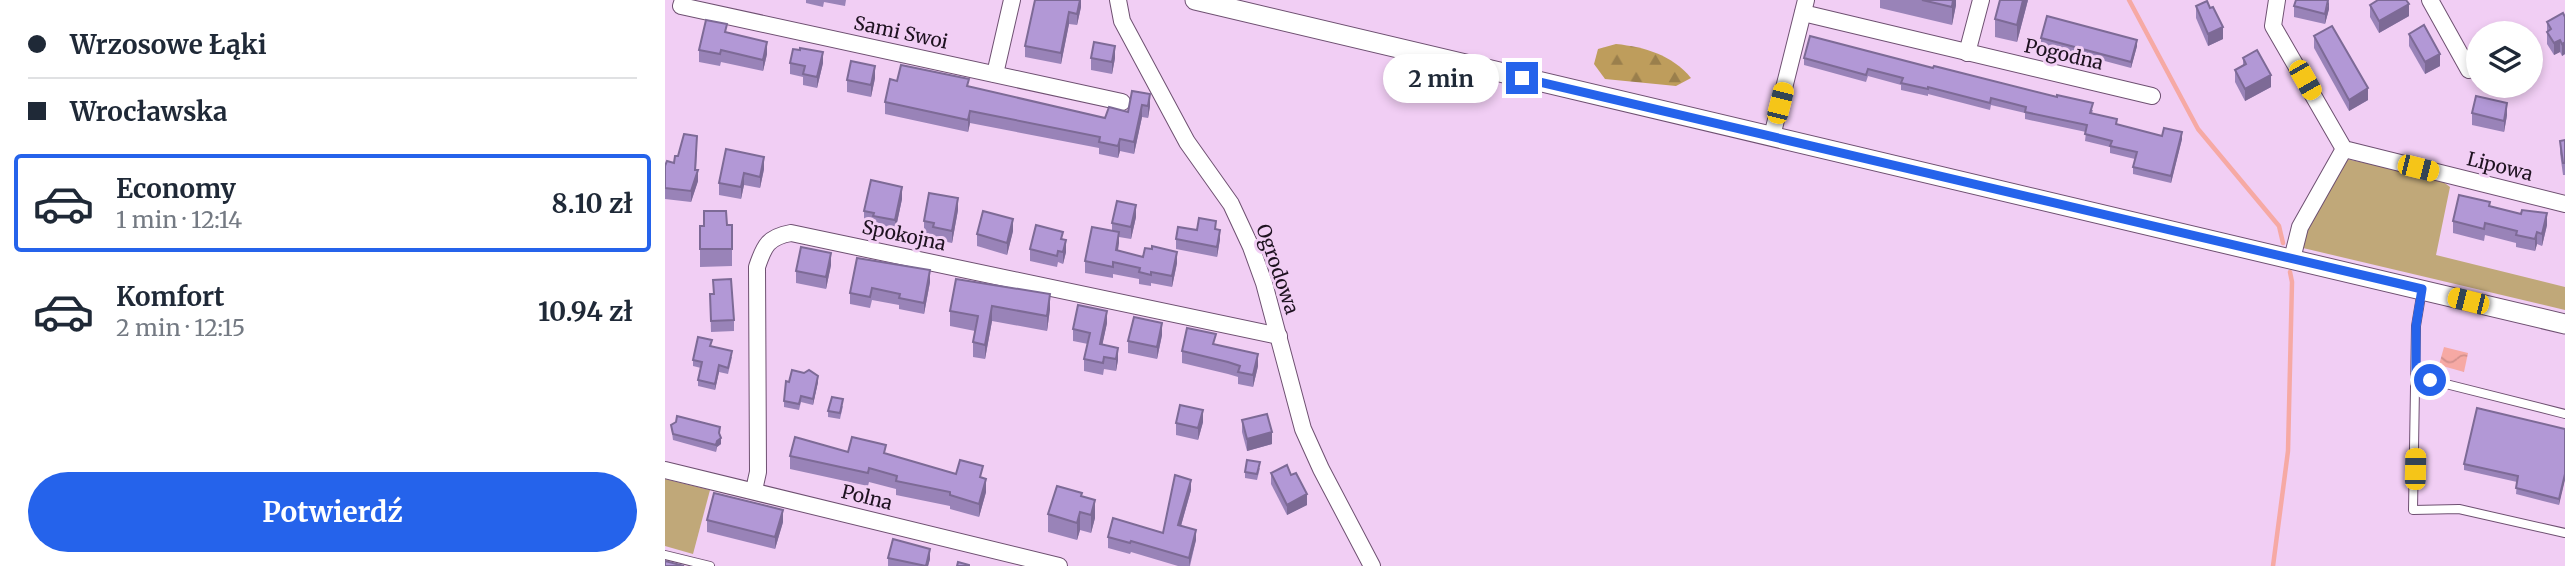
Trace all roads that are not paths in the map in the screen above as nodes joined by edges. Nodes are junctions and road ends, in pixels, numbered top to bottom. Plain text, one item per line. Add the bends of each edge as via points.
1 (683, 0) edge
2 (1012, 0) edge
3 (1118, 0) edge
4 (1195, 0) edge
5 (1981, 0) edge
6 (2277, 0) edge
7 (2430, 0) edge
8 (1805, 6) edge
9 (1967, 53) junction
10 (2466, 65) edge
11 (995, 74) junction
12 (2152, 96) dead end
13 (1122, 102) dead end
14 (1772, 136) junction
15 (2344, 149) junction
16 (2565, 204) edge
17 (2292, 259) junction
18 (2422, 289) junction
19 (2565, 324) edge
20 (1279, 336) junction
21 (2416, 381) junction
22 (2565, 414) edge
23 (665, 470) edge
24 (754, 490) junction
25 (2565, 533) edge
26 (665, 555) edge
27 (710, 566) edge
28 (1059, 566) edge
29 (1372, 566) edge

1 - 11 street, Sami Swoi via 681,6
2 - 11 street
3 - 20 street, Ogrodowa via 1122,21 1187,142 1231,204 1251,247
4 - 14 street
5 - 9 street
6 - 15 street via 2273,26
7 - 10 street
8 - 9 street, Pogodna
8 - 14 street, Pogodna
9 - 12 street, Pogodna
11 - 13 street, Sami Swoi
14 - 17 street
15 - 16 street, Lipowa
15 - 17 street via 2300,227
17 - 18 street
18 - 19 street
18 - 21 lane via 2416,326
20 - 24 street, Spokojna via 790,233 776,235 764,247 757,267 758,472
20 - 29 street, Ogrodowa via 1303,429
21 - 22 lane via 2430,380
21 - 25 lane via 2413,510 2459,509
23 - 24 street, Polna
24 - 28 street, Polna
26 - 27 lane

